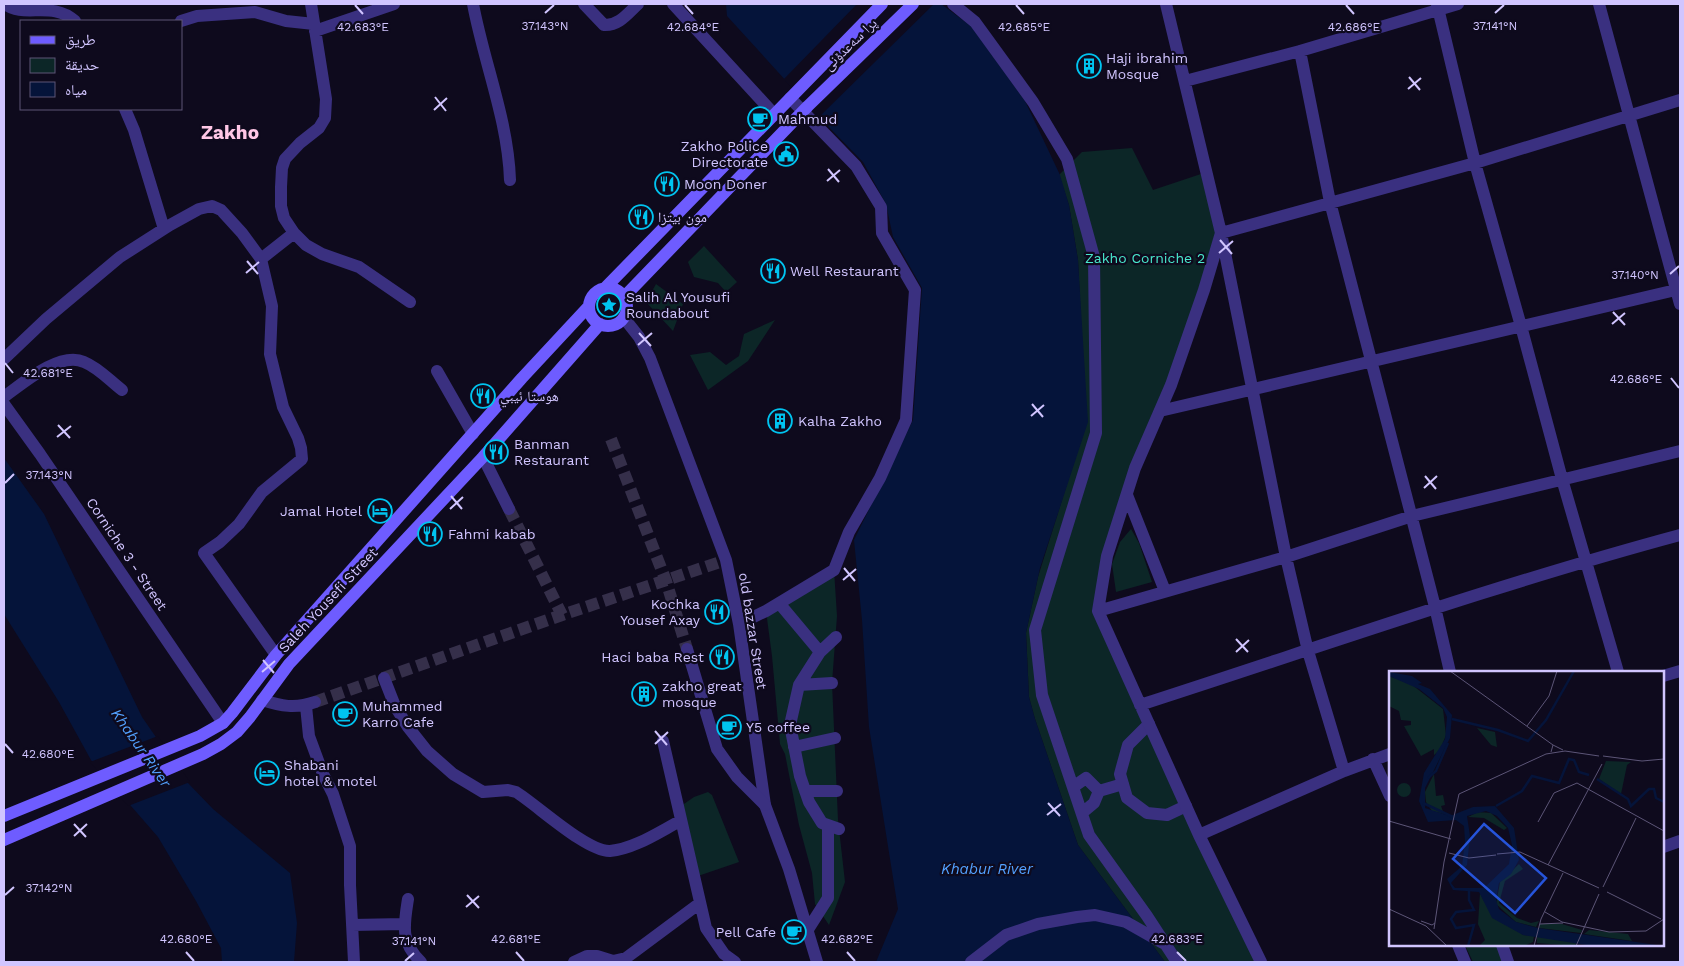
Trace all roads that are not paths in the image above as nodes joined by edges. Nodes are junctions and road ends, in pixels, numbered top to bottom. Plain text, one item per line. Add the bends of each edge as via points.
1 (5, 4) edge
2 (311, 4) edge
3 (394, 4) edge
4 (473, 4) edge
5 (584, 4) edge
6 (638, 4) edge
7 (673, 4) edge
8 (882, 4) edge
9 (913, 4) edge
10 (953, 4) edge
11 (1166, 4) edge
12 (1458, 4) edge
13 (1599, 4) edge
14 (1437, 6) edge
15 (74, 20) edge
16 (182, 21) edge
17 (314, 27) junction
18 (1300, 51) junction
19 (1185, 81) junction
20 (792, 96) junction
21 (1680, 100) edge
22 (805, 109) junction
23 (125, 110) edge
24 (774, 114) junction
25 (1630, 116) junction
26 (1476, 163) junction
27 (510, 180) dead end
28 (1330, 202) junction
29 (164, 229) junction
30 (294, 233) junction
31 (1221, 233) junction
32 (261, 259) junction
33 (606, 287) junction
34 (1678, 289) edge
35 (624, 296) junction
36 (410, 302) dead end
37 (1680, 304) edge
38 (589, 306) junction
39 (624, 318) junction
40 (600, 324) junction
41 (1522, 326) junction
42 (4, 359) edge
43 (1372, 361) junction
44 (436, 371) dead end
45 (122, 390) dead end
46 (1253, 390) junction
47 (4, 397) edge
48 (4, 404) edge
49 (1160, 410) junction
50 (473, 434) junction
51 (1680, 451) edge
52 (482, 457) junction
53 (1562, 479) junction
54 (1127, 495) junction
55 (509, 509) tunnel mouth
56 (1412, 516) junction
57 (1680, 535) edge
58 (1286, 557) junction
59 (1586, 560) junction
60 (1165, 591) junction
61 (779, 603) junction
62 (1435, 607) junction
63 (1098, 611) junction
64 (739, 624) junction
65 (836, 637) dead end
66 (687, 650) tunnel mouth
67 (1308, 651) junction
68 (820, 652) junction
69 (276, 655) junction
70 (1450, 671) edge
71 (1618, 671) edge
72 (1680, 671) edge
73 (1664, 676) edge
74 (384, 678) dead end
75 (832, 683) dead end
76 (799, 685) junction
77 (262, 700) junction
78 (1140, 705) junction
79 (223, 723) junction
80 (1149, 724) junction
81 (835, 738) dead end
82 (663, 741) dead end
83 (794, 747) junction
84 (1389, 754) edge
85 (1373, 759) junction
86 (1344, 770) junction
87 (1123, 784) junction
88 (1073, 787) junction
89 (805, 791) junction
90 (837, 791) dead end
91 (1099, 791) junction
92 (1389, 794) edge
93 (765, 805) junction
94 (1186, 806) junction
95 (1082, 813) junction
96 (4, 816) edge
97 (680, 821) junction
98 (1199, 835) junction
99 (4, 840) edge
100 (1680, 841) edge
101 (1664, 846) edge
102 (408, 898) dead end
103 (700, 903) junction
104 (404, 924) junction
105 (352, 925) junction
106 (807, 931) junction
107 (1458, 946) edge
108 (1502, 946) edge
109 (722, 958) edge
110 (354, 962) edge
111 (421, 962) edge
112 (574, 962) edge
113 (735, 962) edge
114 (816, 962) edge
115 (971, 962) edge
116 (1177, 962) edge
117 (1261, 962) edge
118 (1466, 962) edge
119 (1508, 962) edge

1 - 15 street via 14,9 51,9
2 - 17 street
3 - 17 street
4 - 27 street via 504,126
5 - 6 street via 604,25 620,21
7 - 24 street
8 - 20 main road, پرا سەعدۆنی
9 - 22 main road, پرا سەعدۆنی
10 - 88 street via 975,22 1033,102 1067,159 1094,257 1096,433 1035,630 1042,694
11 - 19 street
12 - 14 street
13 - 25 street
14 - 18 street
14 - 26 street
16 - 17 street via 197,16 255,12
17 - 30 street via 326,98 325,118 319,128 300,142 282,168 281,206 284,218
18 - 19 street
18 - 28 street
19 - 31 street
20 - 22 street
20 - 24 main road
21 - 25 street
22 - 35 main road
22 - 61 street via 856,166 881,207 882,233 915,290 906,420 880,478 849,532 834,570
23 - 29 street
24 - 33 main road
25 - 26 street
25 - 34 street
26 - 28 street
26 - 41 street
28 - 31 street
28 - 43 street
29 - 32 street via 199,209 212,206 222,210
29 - 42 street via 120,257
30 - 32 street
30 - 36 street via 322,254 360,267
31 - 46 street
31 - 49 street via 1186,343
32 - 69 street via 272,306 270,354 283,407 298,438 302,459 262,492 239,524 204,553
33 - 35 main road via 618,290
33 - 38 main road via 596,292
34 - 37 street
34 - 41 street
35 - 39 main road via 628,307
38 - 40 main road via 593,319
38 - 50 main road, Saleh Yousefi Street
39 - 40 main road via 616,325
39 - 64 street, old bazzar Street via 639,337 653,366 726,560
40 - 52 main road, Saleh Yousefi Street
41 - 43 street
41 - 53 street
43 - 46 street
43 - 56 street
44 - 50 street
45 - 47 street via 97,369 83,361 71,360 34,375
46 - 49 street
46 - 58 street
48 - 79 street, Corniche 3 - Street
49 - 54 street
50 - 69 main road, Saleh Yousefi Street
51 - 53 street
52 - 55 street
52 - 77 main road, Saleh Yousefi Street via 289,664
53 - 56 street
53 - 59 street
54 - 60 street
54 - 63 street via 1107,556
56 - 58 street
56 - 62 street
57 - 59 street
58 - 60 street
58 - 67 street
59 - 62 street
59 - 71 street
60 - 63 street
61 - 64 street
61 - 68 street
62 - 67 street
62 - 70 street
63 - 78 street
64 - 93 street, old bazzar Street
65 - 68 street
66 - 93 street via 717,749 737,777
67 - 78 street
67 - 86 street
68 - 76 street
69 - 79 main road, Saleh Yousefi Street
72 - 73 street
74 - 97 street via 408,728 427,751 453,774 483,792 516,792 594,847 608,851 632,846
75 - 76 street
76 - 83 street via 790,725
77 - 99 main road, Saleh Yousefi Street via 237,732 203,754
77 - 105 street via 283,707 310,704 310,736 350,846
78 - 80 street
79 - 96 main road, Saleh Yousefi Street via 200,736
80 - 87 street via 1128,745 1120,774
80 - 94 street
81 - 83 street
82 - 97 street
83 - 89 street
84 - 85 street
85 - 86 street
85 - 92 street
86 - 98 street
87 - 91 street
87 - 94 street via 1127,798 1147,813 1167,815
88 - 91 street via 1086,778
88 - 95 street
89 - 90 street
89 - 106 street via 822,823 833,827 828,898
91 - 95 street via 1094,803
93 - 106 street, old bazzar Street via 789,869
94 - 98 street
95 - 116 street via 1089,835
97 - 103 street
98 - 117 street
100 - 101 street
102 - 104 street
103 - 109 street via 706,928
103 - 112 street via 626,958 612,961 587,956
104 - 105 street
104 - 111 street via 406,941 412,954
105 - 110 street
106 - 114 street, old bazzar Street
107 - 118 street
108 - 119 street
109 - 113 street
115 - 116 street via 1006,934 1038,924 1095,915 1126,922 1163,943

